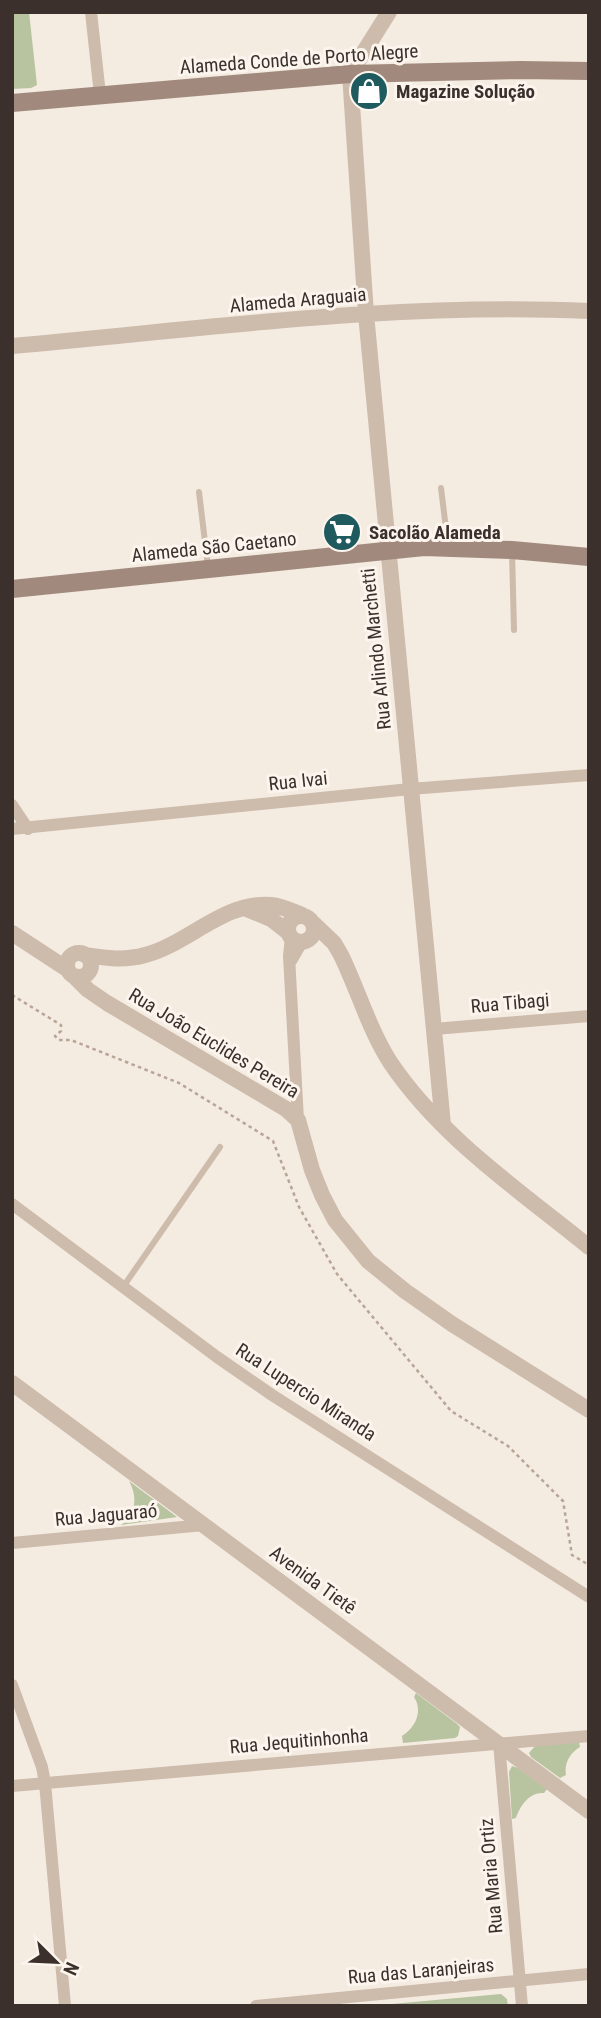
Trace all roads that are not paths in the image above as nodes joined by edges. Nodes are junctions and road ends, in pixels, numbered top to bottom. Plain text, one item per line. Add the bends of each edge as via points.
1 (91, 12) edge
2 (389, 12) edge
3 (589, 71) edge
4 (350, 74) junction
5 (100, 95) junction
6 (12, 103) edge
7 (589, 311) edge
8 (366, 314) junction
9 (12, 346) edge
10 (441, 488) dead end
11 (199, 492) dead end
12 (448, 547) junction
13 (387, 550) junction
14 (512, 550) junction
15 (589, 557) edge
16 (209, 569) junction
17 (12, 589) edge
18 (514, 631) dead end
19 (589, 775) edge
20 (410, 789) junction
21 (12, 805) edge
22 (28, 829) junction
23 (12, 830) edge
24 (244, 908) junction
25 (308, 919) junction
26 (12, 933) edge
27 (297, 938) junction
28 (341, 955) junction
29 (80, 966) junction
30 (589, 1016) edge
31 (434, 1029) junction
32 (298, 1120) junction
33 (443, 1125) junction
34 (220, 1147) dead end
35 (12, 1204) edge
36 (589, 1247) edge
37 (123, 1287) junction
38 (12, 1383) edge
39 (589, 1410) edge
40 (204, 1525) junction
41 (12, 1543) edge
42 (589, 1597) edge
43 (12, 1685) edge
44 (589, 1736) edge
45 (499, 1743) junction
46 (45, 1783) junction
47 (12, 1786) edge
48 (589, 1811) edge
49 (589, 1974) edge
50 (519, 1981) junction
51 (65, 2006) edge
52 (256, 2006) edge
53 (522, 2006) edge

1 - 5 street
2 - 4 street
3 - 4 main road, Alameda Conde de Porto Alegre
4 - 5 main road, Alameda Conde de Porto Alegre
4 - 8 street, Rua Arlindo Marchetti
5 - 6 main road, Alameda Conde de Porto Alegre
7 - 8 street, Alameda Araguaia via 525,308
8 - 9 street, Alameda Araguaia
8 - 13 street, Rua Arlindo Marchetti
10 - 12 lane
11 - 16 lane
12 - 13 main road, Alameda São Caetano
12 - 14 main road, Alameda São Caetano
13 - 16 main road, Alameda São Caetano
13 - 20 street, Rua Arlindo Marchetti
14 - 15 main road, Alameda São Caetano
14 - 18 lane
16 - 17 main road, Alameda São Caetano
19 - 20 street, Rua Ivai
20 - 22 street, Rua Ivai
20 - 31 street, Rua Arlindo Marchetti
21 - 22 street
22 - 23 street, Rua Ivai
24 - 25 street via 270,905
24 - 27 street via 271,919
24 - 29 street via 159,951
25 - 27 street via 314,932
25 - 27 street via 290,921
25 - 28 street
26 - 29 street, Rua João Euclides Pereira
27 - 28 street
27 - 32 street via 290,964
28 - 33 street via 389,1060
29 - 32 street, Rua João Euclides Pereira via 88,990
30 - 31 street, Rua Tibagi
31 - 33 street, Rua Arlindo Marchetti
32 - 39 street via 321,1195 368,1261 452,1324
33 - 36 street
34 - 37 lane
35 - 37 street, Rua Lupercio Miranda
37 - 42 street, Rua Lupercio Miranda via 272,1395
38 - 40 street, Avenida Tietê
40 - 41 street, Rua Jaguaraó
40 - 45 street, Avenida Tietê
43 - 46 street
44 - 45 street, Rua Jequitinhonha
45 - 46 street, Rua Jequitinhonha
45 - 48 street, Avenida Tietê
45 - 50 street, Rua Maria Ortiz
46 - 47 street, Rua Jequitinhonha
46 - 51 street
49 - 50 street, Rua das Laranjeiras
50 - 52 street, Rua das Laranjeiras
50 - 53 street, Rua Maria Ortiz

